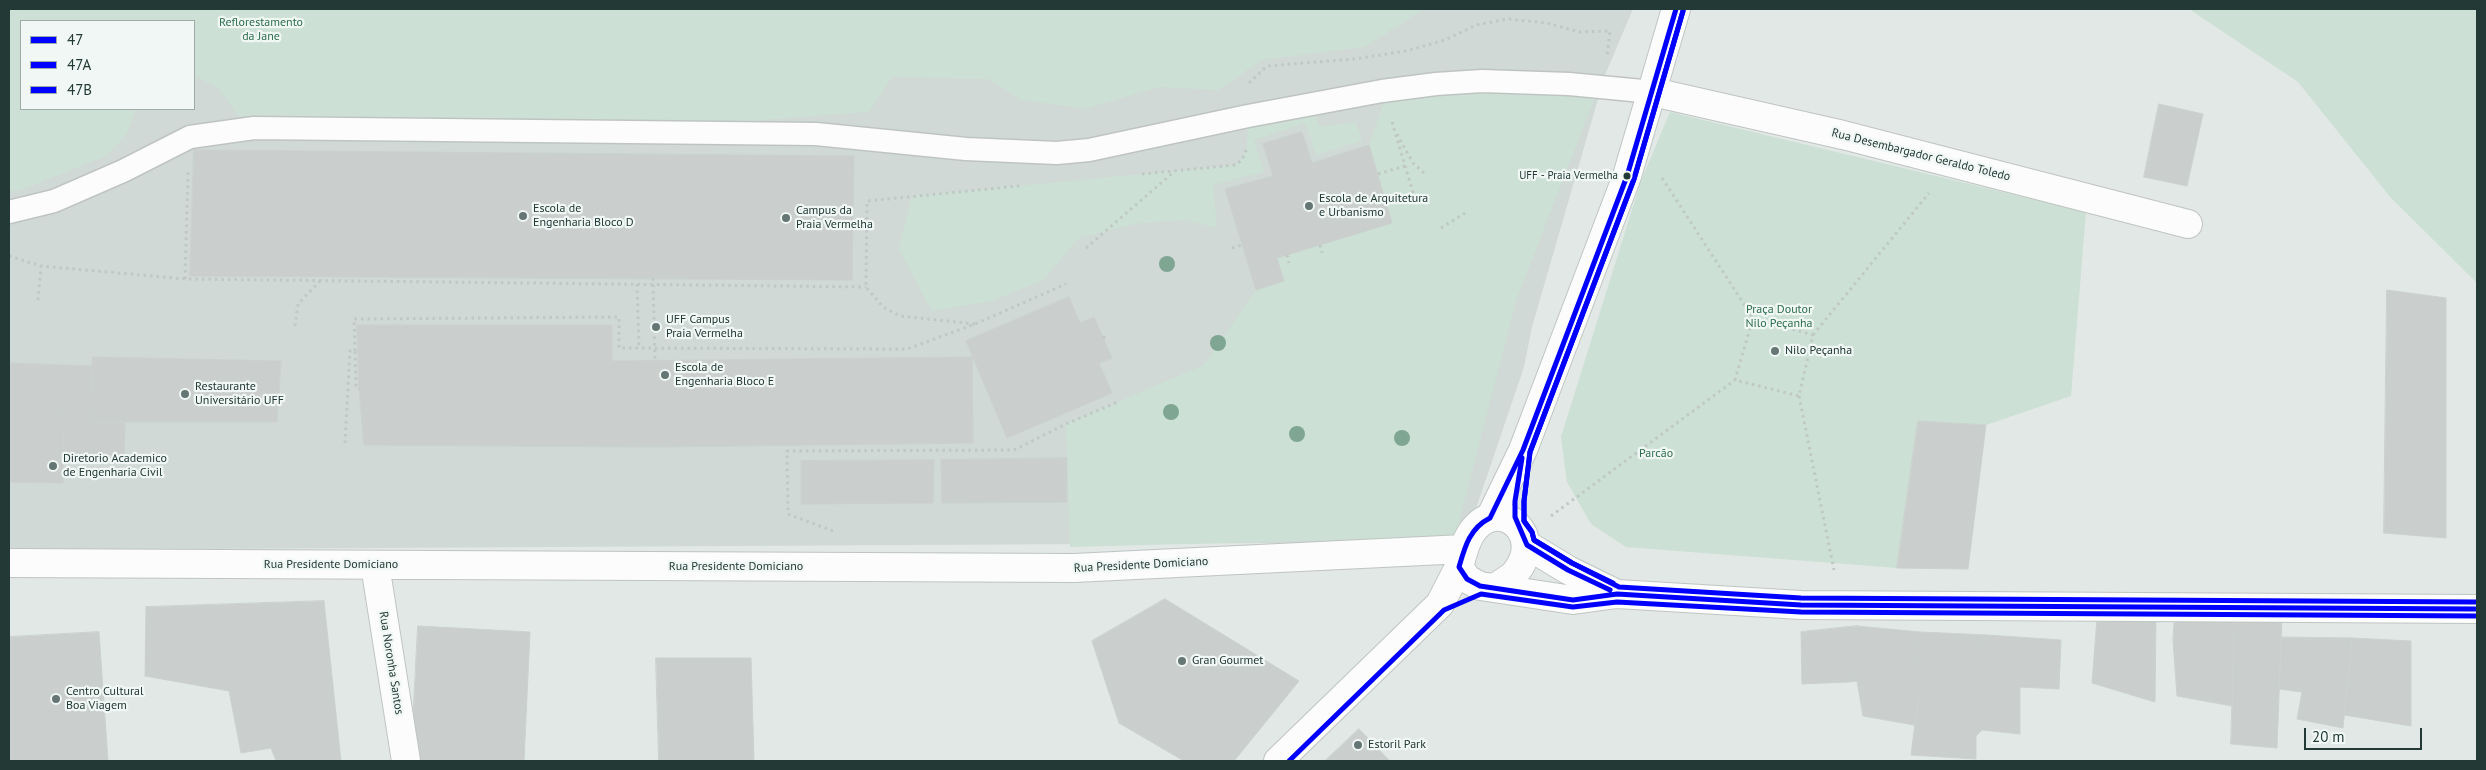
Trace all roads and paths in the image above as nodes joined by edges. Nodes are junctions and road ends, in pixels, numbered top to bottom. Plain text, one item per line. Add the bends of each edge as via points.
1 (1676, 9) edge
2 (1382, 90) junction
3 (1653, 92) junction
4 (1395, 130) junction
5 (1638, 142) junction
6 (1954, 163) junction
7 (1405, 166) junction
8 (1175, 170) dead end
9 (1378, 174) dead end
10 (1425, 174) dead end
11 (188, 194) dead end
12 (1415, 198) dead end
13 (867, 201) dead end
14 (9, 212) edge
15 (1465, 213) dead end
16 (2188, 224) dead end
17 (1440, 228) dead end
18 (1242, 245) dead end
19 (1320, 245) dead end
20 (1086, 248) dead end
21 (1232, 248) dead end
22 (1322, 253) dead end
23 (1286, 255) dead end
24 (9, 256) edge
25 (1289, 263) dead end
26 (41, 266) junction
27 (653, 278) dead end
28 (184, 279) junction
29 (320, 279) junction
30 (637, 284) junction
31 (1066, 284) dead end
32 (866, 287) junction
33 (38, 300) dead end
34 (1753, 318) junction
35 (975, 324) junction
36 (295, 326) dead end
37 (1107, 335) dead end
38 (1812, 335) junction
39 (1102, 338) dead end
40 (639, 349) junction
41 (355, 350) junction
42 (655, 361) dead end
43 (1736, 380) junction
44 (359, 389) dead end
45 (1799, 396) junction
46 (1120, 401) dead end
47 (345, 443) dead end
48 (1523, 450) junction
49 (1490, 518) junction
50 (839, 533) dead end
51 (1523, 535) junction
52 (1461, 558) junction
53 (9, 563) edge
54 (375, 565) junction
55 (1487, 587) junction
56 (1617, 594) junction
57 (1440, 604) junction
58 (1840, 605) junction
59 (2477, 609) edge
60 (406, 761) edge
61 (1278, 761) edge

1 - 3 street
2 - 3 lane via 1482,81 1569,84
2 - 4 path
2 - 14 lane via 1088,150 1057,153 966,149 816,134 254,128 190,137 54,201
3 - 5 street
3 - 6 street, Rua Desembargador Geraldo Toledo via 1843,134
4 - 7 path
4 - 10 path via 1413,162
5 - 34 path
5 - 48 street
6 - 16 street, Rua Desembargador Geraldo Toledo
6 - 38 path
7 - 9 path
7 - 12 path
8 - 20 path
11 - 28 path
13 - 32 path
15 - 17 path
18 - 21 path
19 - 22 path
23 - 25 path
24 - 26 path
26 - 28 path
26 - 33 path
27 - 42 path, bridge
28 - 29 path
29 - 30 path
29 - 36 path via 298,304
30 - 32 path
30 - 40 path
31 - 35 path
32 - 35 path via 883,307 900,316
34 - 38 path
34 - 43 path
35 - 40 path via 907,349
37 - 39 path
38 - 45 path
40 - 41 path via 619,348 619,317 580,317 354,318
41 - 44 path via 356,388
41 - 47 path via 350,351
43 - 45 path
43 - 51 path
45 - 58 path
46 - 50 path via 1014,450 787,451 788,514
48 - 49 street
48 - 51 street via 1516,502
49 - 51 street via 1504,518
49 - 52 street via 1474,529
51 - 55 street via 1524,562 1515,574
51 - 56 street via 1568,570
52 - 54 street, Rua Presidente Domiciano via 1074,568
52 - 55 street via 1466,579
52 - 57 street
53 - 54 street, Rua Presidente Domiciano
54 - 60 street, Rua Noronha Santos
55 - 56 street via 1573,600
55 - 57 street
56 - 58 street
57 - 61 street
58 - 59 street

